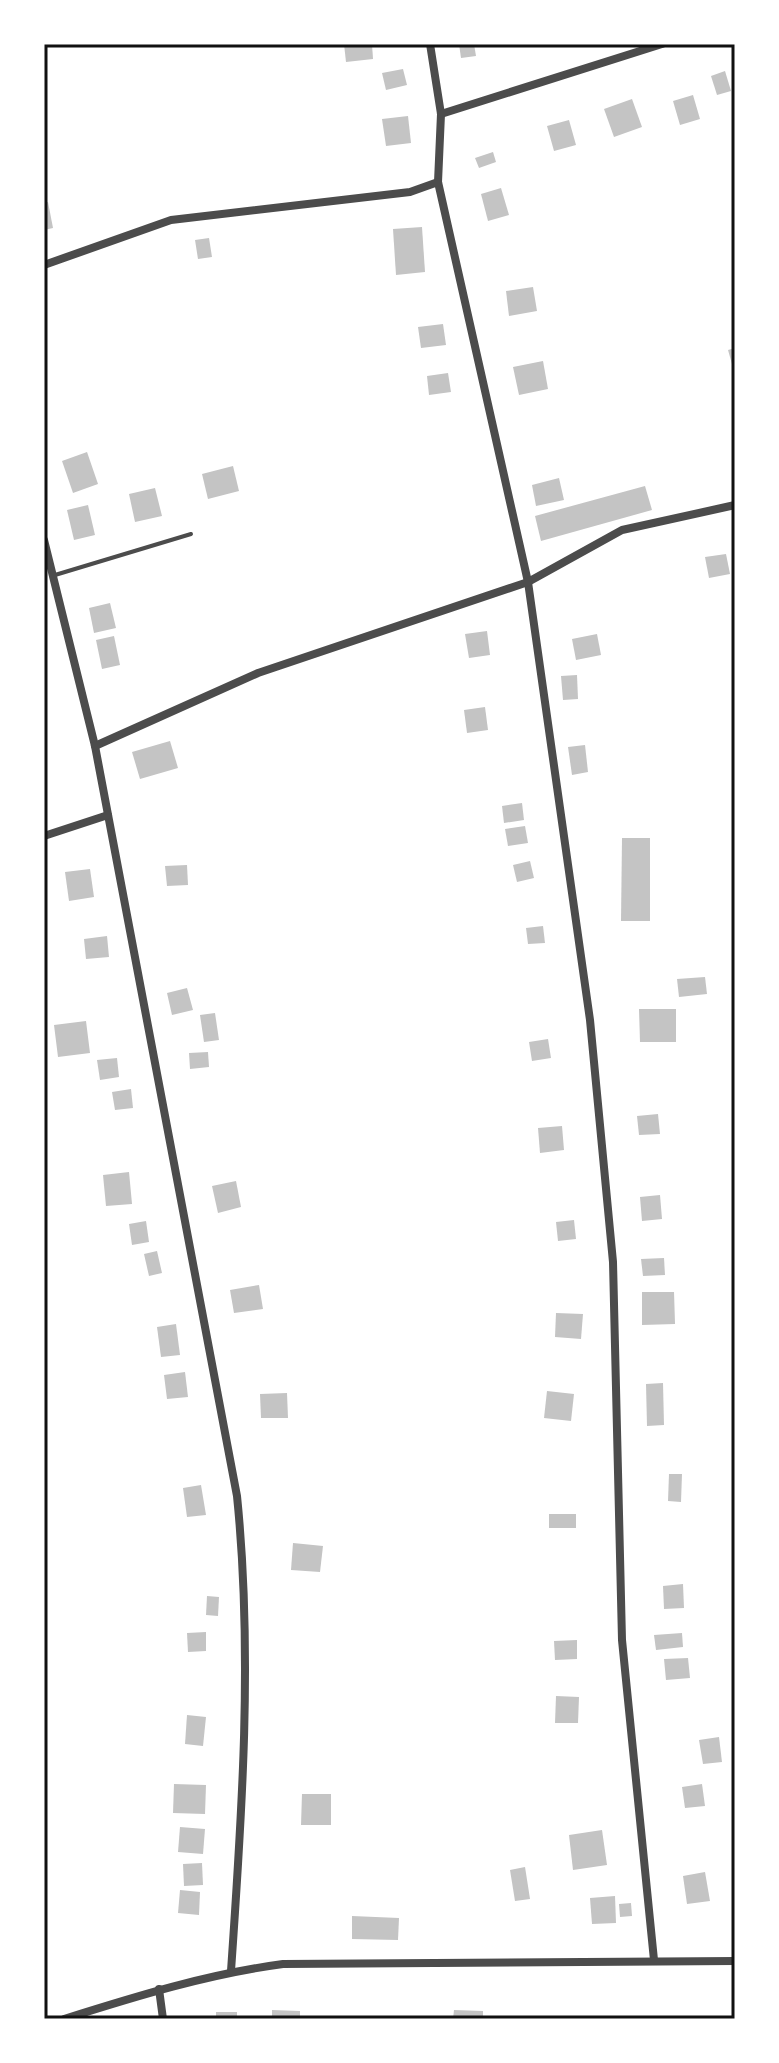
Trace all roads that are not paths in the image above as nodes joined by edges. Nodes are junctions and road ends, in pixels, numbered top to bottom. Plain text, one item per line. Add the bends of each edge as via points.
1 (430, 44) edge
2 (662, 44) edge
3 (441, 114) junction
4 (438, 182) junction
5 (44, 265) edge
6 (735, 505) edge
7 (191, 534) dead end
8 (44, 540) edge
9 (53, 575) junction
10 (528, 582) junction
11 (95, 746) junction
12 (108, 815) junction
13 (44, 836) edge
14 (654, 1960) junction
15 (735, 1961) edge
16 (231, 1971) junction
17 (159, 1989) junction
18 (64, 2019) edge
19 (163, 2019) edge

1 - 3 street
2 - 3 street
3 - 4 street
4 - 5 street via 410,192 171,220
4 - 10 street
6 - 10 street via 622,530
7 - 9 lane
8 - 9 street
9 - 11 street
10 - 11 street via 258,673
10 - 14 street via 590,1020 613,1262 622,1640
11 - 12 street
12 - 13 street
12 - 16 street via 237,1496 244,1622 241,1823
14 - 15 street
14 - 16 street via 312,1964
16 - 17 street
17 - 18 street
17 - 19 street

